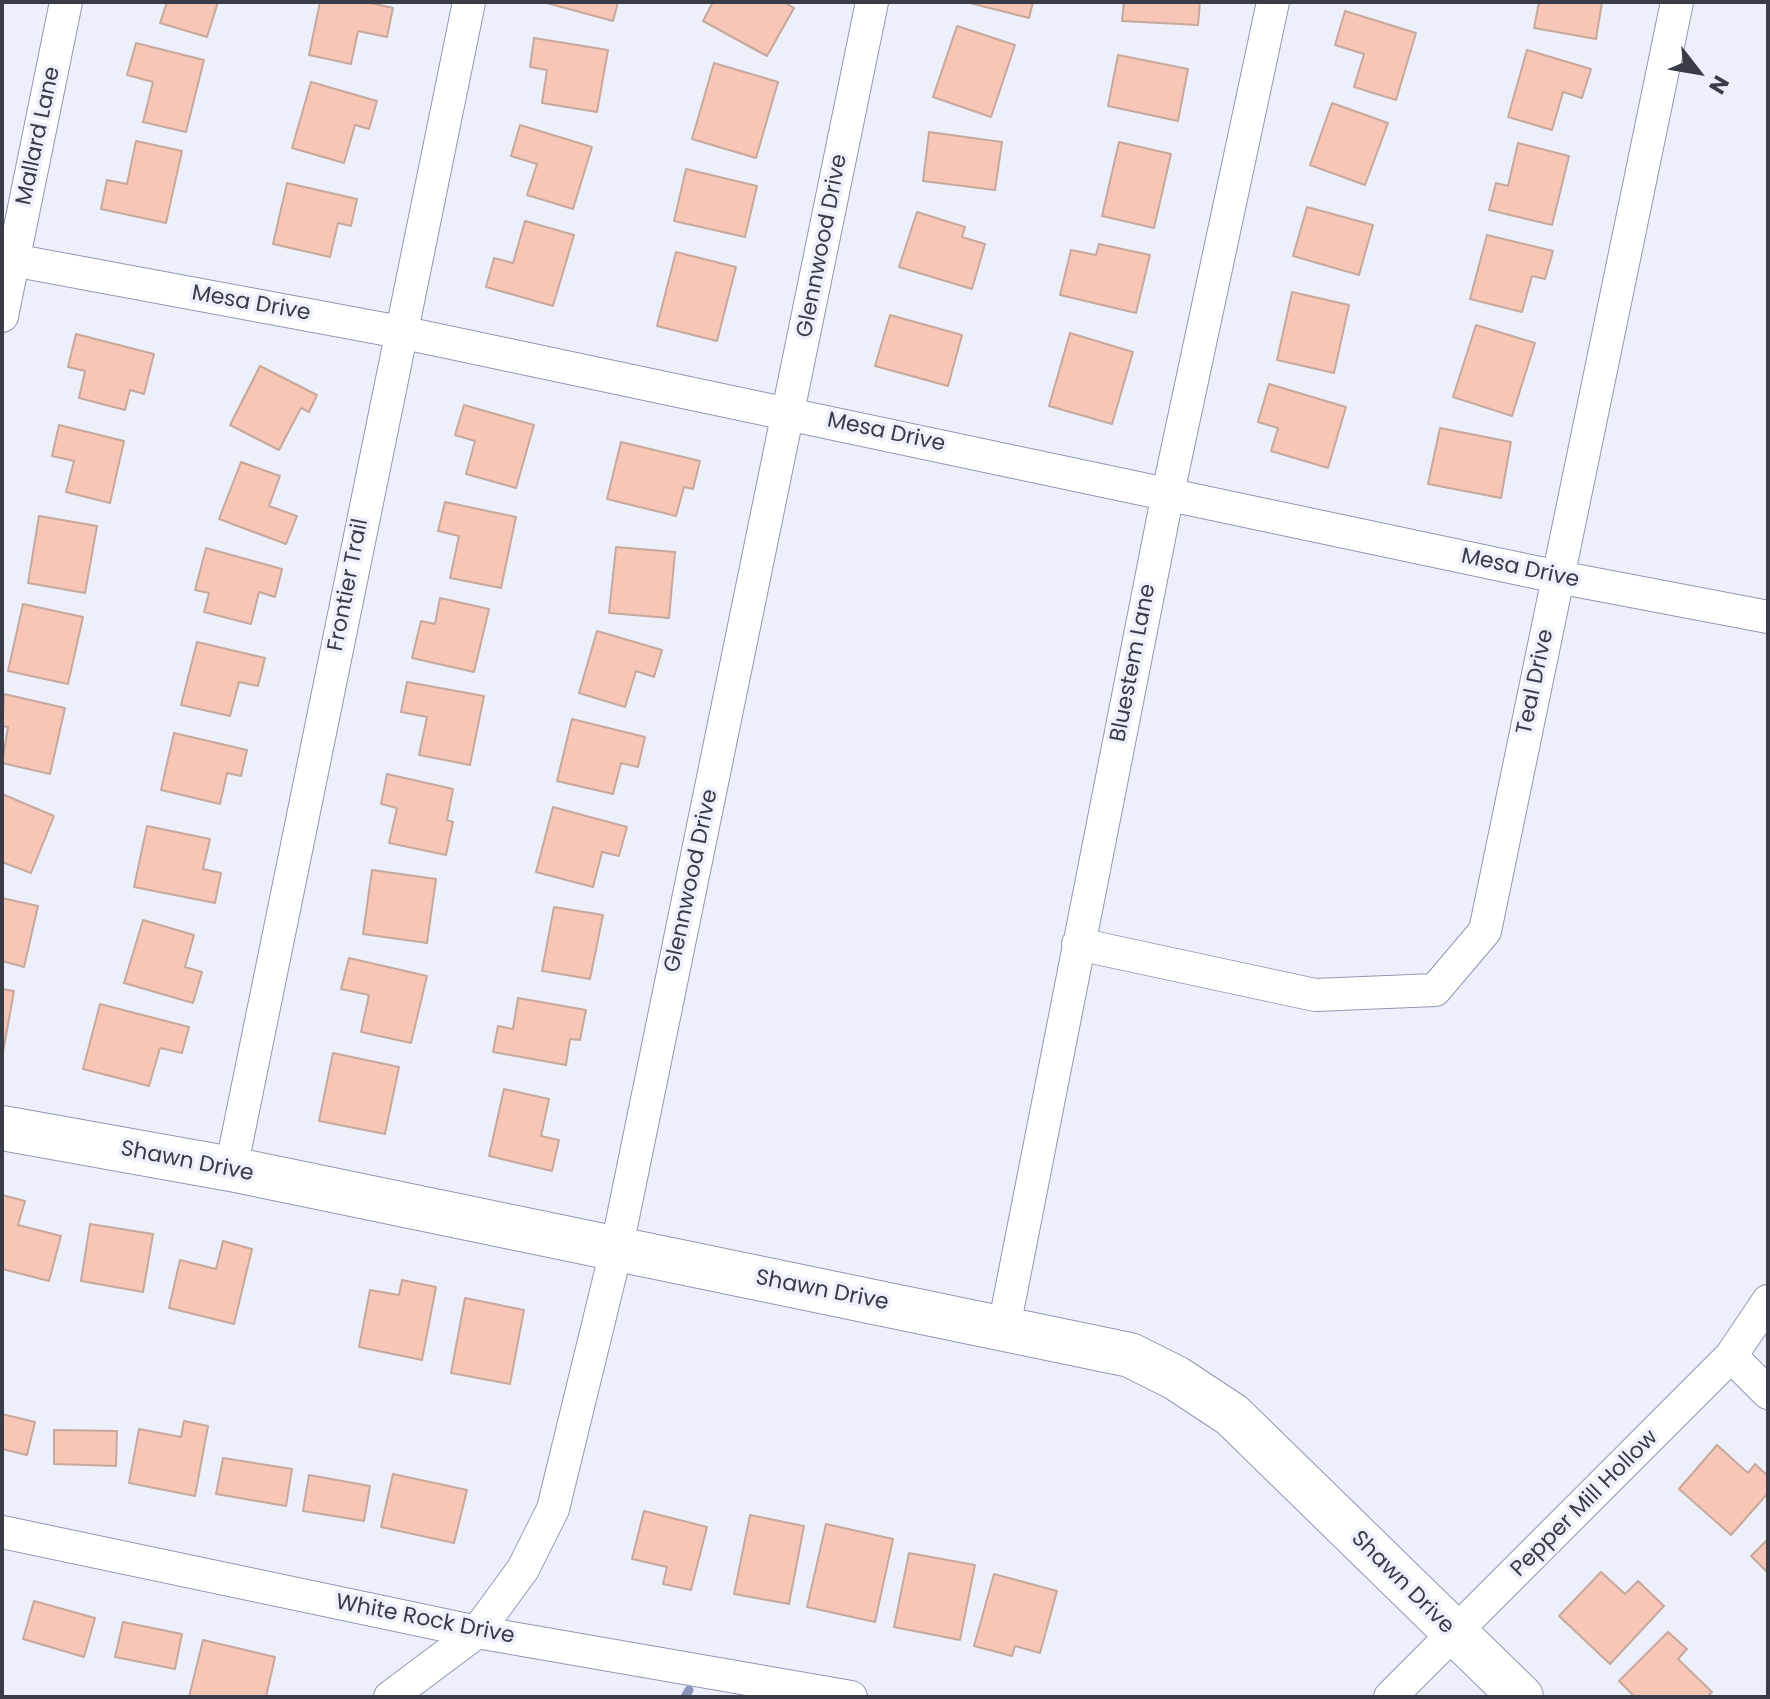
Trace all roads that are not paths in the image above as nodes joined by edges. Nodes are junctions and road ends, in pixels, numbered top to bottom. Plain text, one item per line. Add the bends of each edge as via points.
1 (66, 2) edge
2 (469, 2) edge
3 (872, 2) edge
4 (1273, 2) edge
5 (1677, 2) edge
6 (8, 259) edge
7 (2, 316) edge
8 (400, 332) junction
9 (789, 412) junction
10 (1168, 493) junction
11 (1558, 577) junction
12 (1768, 617) edge
13 (1078, 944) junction
14 (2, 1128) edge
15 (231, 1169) junction
16 (616, 1251) junction
17 (1768, 1301) edge
18 (1004, 1327) junction
19 (1731, 1356) junction
20 (1768, 1393) edge
21 (2, 1532) edge
22 (477, 1632) junction
23 (1455, 1635) junction
24 (390, 1697) edge
25 (851, 1697) edge
26 (1390, 1697) edge
27 (1521, 1697) edge

1 - 6 street, Mallard Lane
2 - 8 street, Frontier Trail
3 - 9 street, Glennwood Drive
4 - 10 street, Bluestem Lane
5 - 11 street, Teal Drive
6 - 7 street, Mallard Lane
6 - 8 street, Mesa Drive
8 - 9 street, Mesa Drive
8 - 15 street, Frontier Trail
9 - 10 street, Mesa Drive
9 - 16 street, Glennwood Drive
10 - 11 street, Mesa Drive
10 - 13 street, Bluestem Lane
11 - 12 street, Mesa Drive
11 - 13 street, Teal Drive via 1485,931 1435,990 1315,995
13 - 18 street, Bluestem Lane
14 - 15 street, Shawn Drive
15 - 16 street, Shawn Drive
16 - 18 street, Shawn Drive
16 - 22 street, Glennwood Drive via 553,1509 523,1569
17 - 19 street, Pepper Mill Hollow
18 - 23 street, Shawn Drive via 1130,1355 1232,1415
19 - 20 street
19 - 23 street, Pepper Mill Hollow
21 - 22 street, White Rock Drive
22 - 24 street, Glennwood Drive
22 - 25 street, White Rock Drive
23 - 26 street, Pepper Mill Hollow
23 - 27 street, Shawn Drive

